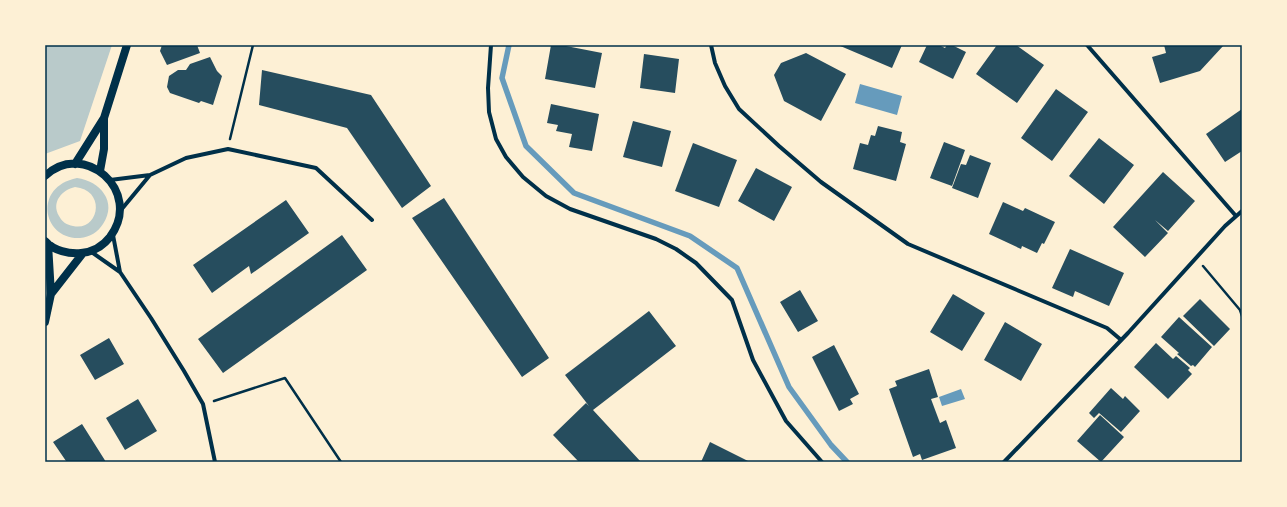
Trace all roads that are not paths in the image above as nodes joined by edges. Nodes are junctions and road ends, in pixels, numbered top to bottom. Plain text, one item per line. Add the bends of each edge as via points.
1 (127, 45) edge
2 (491, 45) edge
3 (711, 45) edge
4 (1087, 45) edge
5 (104, 118) junction
6 (75, 164) junction
7 (100, 171) junction
8 (150, 175) junction
9 (45, 176) edge
10 (110, 180) junction
11 (120, 210) junction
12 (1242, 211) edge
13 (1236, 216) junction
14 (372, 220) dead end
15 (112, 233) junction
16 (46, 242) edge
17 (86, 252) junction
18 (120, 272) junction
19 (51, 294) junction
20 (45, 322) edge
21 (1120, 340) junction
22 (215, 462) edge
23 (822, 462) edge
24 (1004, 462) edge

1 - 5 main road
2 - 23 street via 489,112 496,139 506,157 523,177 546,196 570,208 656,239 696,263 732,300 753,360 786,421
3 - 21 street via 715,63 725,86 739,109 833,190 908,244 1106,328
4 - 13 street
5 - 6 main road
5 - 7 main road via 104,149
6 - 7 main road
6 - 9 main road via 61,166
7 - 10 main road
8 - 10 street
8 - 11 street
8 - 14 street via 186,158 228,149 316,168
10 - 11 main road via 117,192
11 - 15 main road via 116,228
12 - 13 street
13 - 21 street
15 - 17 main road via 105,243
15 - 18 street
16 - 17 main road via 60,251
16 - 19 main road
17 - 18 street
17 - 19 main road
18 - 22 street via 203,404
19 - 20 main road
21 - 24 street

